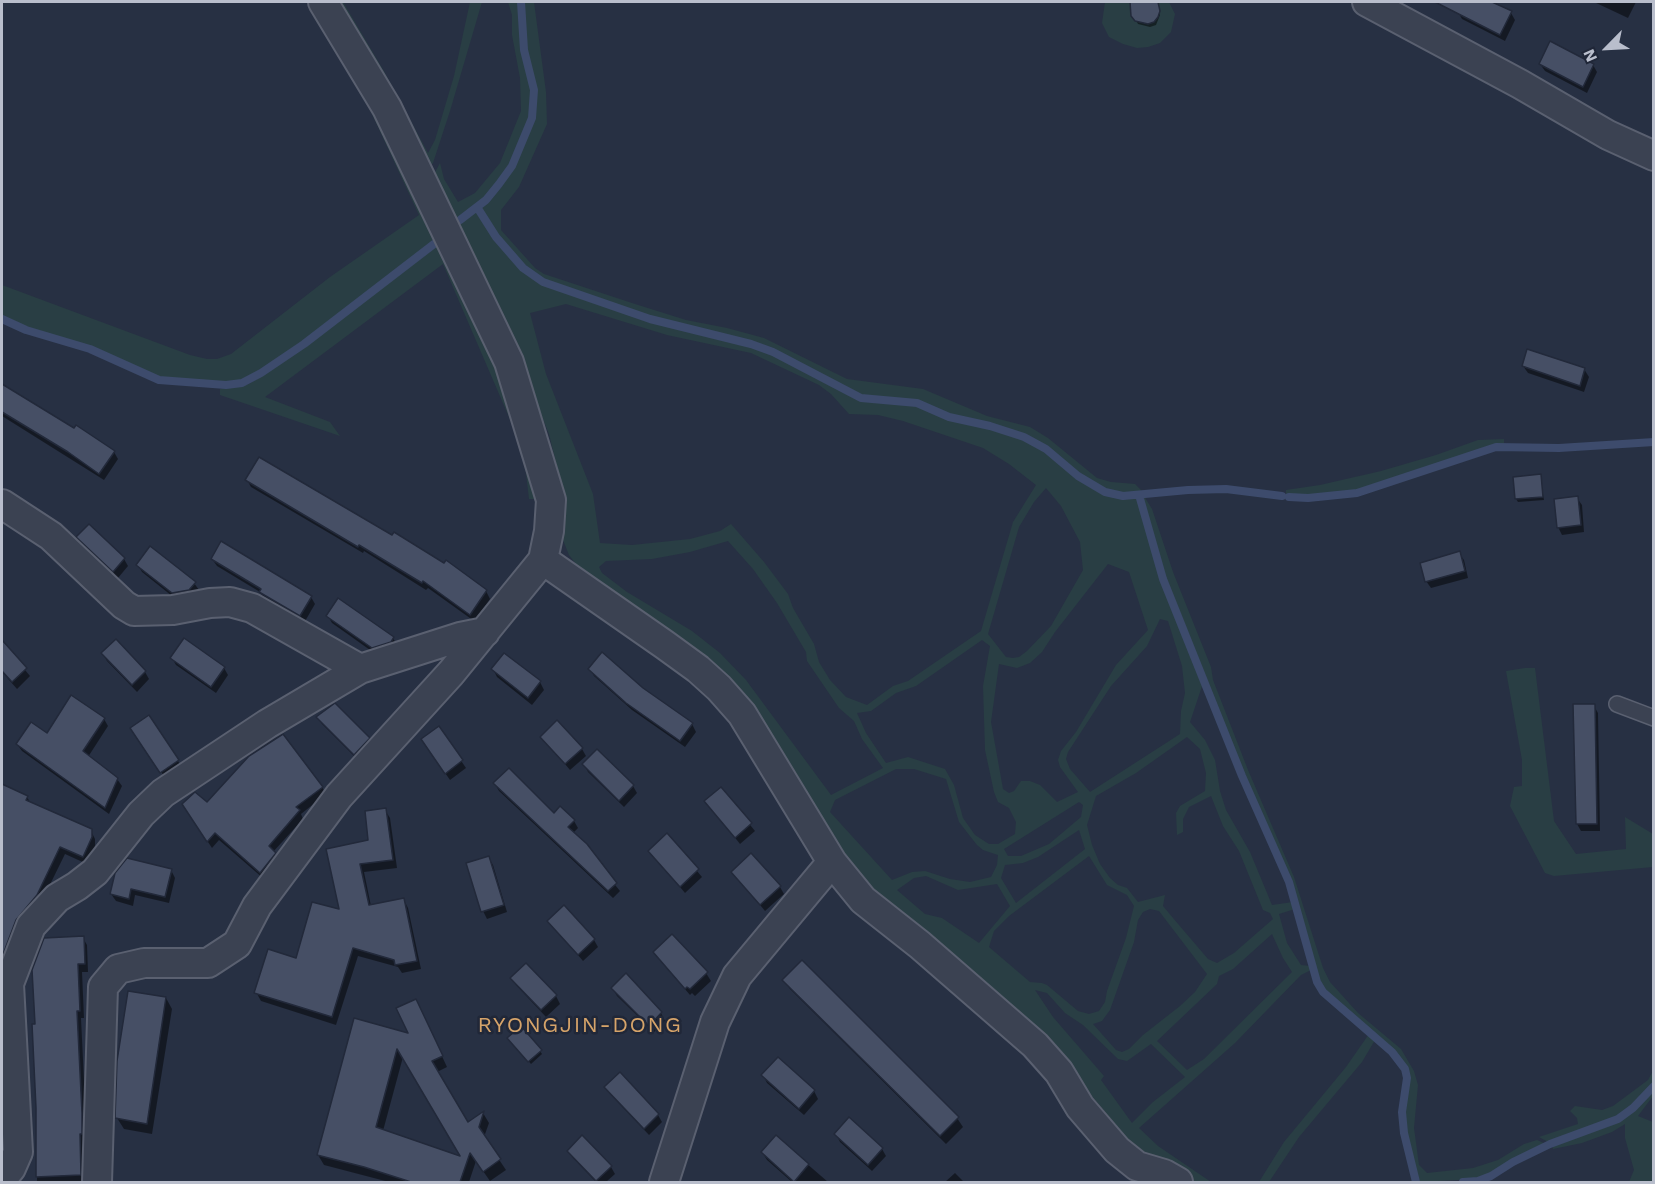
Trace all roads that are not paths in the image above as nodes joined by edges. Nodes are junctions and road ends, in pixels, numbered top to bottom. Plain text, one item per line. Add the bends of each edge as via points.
1 (323, 2) edge
2 (1367, 2) edge
3 (1653, 156) edge
4 (2, 504) edge
5 (543, 560) junction
6 (486, 632) junction
7 (360, 669) junction
8 (1617, 704) dead end
9 (1653, 718) edge
10 (832, 862) junction
11 (5, 993) edge
12 (2, 1179) edge
13 (97, 1182) edge
14 (664, 1182) edge
15 (1178, 1182) edge

1 - 5 street via 387,108 509,362 551,500
2 - 3 street
4 - 7 street via 51,536 134,611 230,602 252,608
5 - 6 street
5 - 10 street via 719,688 742,714
6 - 7 street
6 - 13 street via 339,796 257,906 237,944 208,963 144,963 118,969 103,987
7 - 11 street via 163,793 95,872 57,898 31,926
8 - 9 lane
10 - 14 street via 737,976 715,1022
10 - 15 street via 863,900 1035,1045 1117,1150 1137,1166
11 - 12 street via 18,1152

